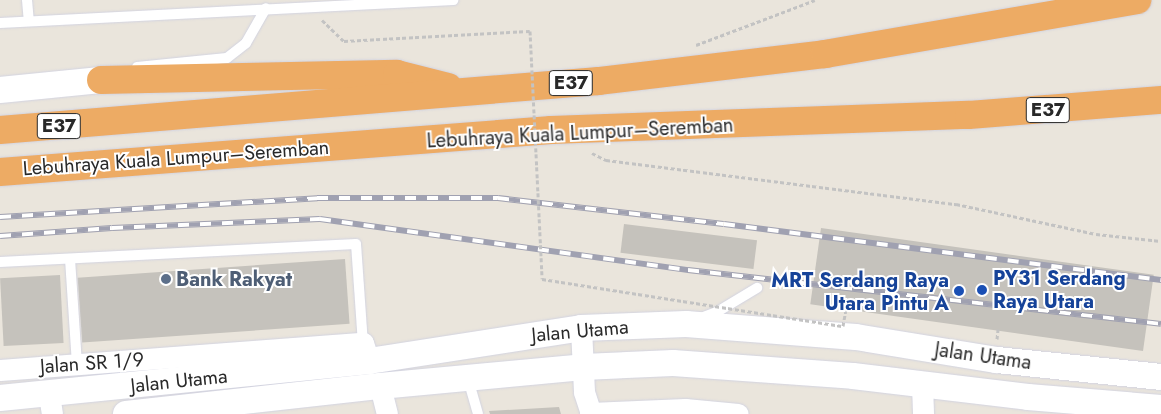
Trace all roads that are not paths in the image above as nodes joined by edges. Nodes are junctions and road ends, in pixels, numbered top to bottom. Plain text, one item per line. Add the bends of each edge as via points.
1 (27, 0) edge
2 (453, 0) edge
3 (1137, 0) edge
4 (266, 8) junction
5 (29, 21) junction
6 (0, 23) edge
7 (101, 80) junction
8 (0, 90) edge
9 (471, 92) junction
10 (1161, 100) edge
11 (0, 130) edge
12 (0, 172) edge
13 (70, 259) junction
14 (0, 262) edge
15 (758, 288) dead end
16 (686, 324) junction
17 (581, 328) junction
18 (366, 352) junction
19 (77, 364) junction
20 (583, 367) junction
21 (0, 370) edge
22 (1161, 377) edge
23 (468, 378) junction
24 (922, 384) junction
25 (380, 386) junction
26 (0, 398) edge
27 (50, 404) edge
28 (235, 408) edge
29 (1161, 408) edge
30 (1118, 409) edge
31 (126, 414) edge
32 (387, 414) edge
33 (478, 414) edge
34 (591, 414) edge
35 (738, 414) edge
36 (923, 414) edge

1 - 5 lane
2 - 4 lane
3 - 9 highway, Lebuhraya Kuala Lumpur–Seremban / E37 via 825,54 599,81
4 - 5 lane
4 - 7 lane via 246,43 227,58 130,68
5 - 6 lane
7 - 8 street
7 - 9 highway via 397,74
9 - 11 highway, Lebuhraya Kuala Lumpur–Seremban / E37
10 - 12 highway, Lebuhraya Kuala Lumpur–Seremban / E37 via 969,116 550,130
13 - 14 lane
13 - 18 lane via 356,244
13 - 19 lane
15 - 16 lane via 717,312
16 - 17 street, Jalan Utama
16 - 22 street, Jalan Utama via 856,337 996,360
17 - 18 street, Jalan Utama
17 - 20 street
18 - 19 street, Jalan SR 1/9
18 - 27 street, Jalan Utama
19 - 21 street, Jalan SR 1/9
20 - 23 street, Jalan Utama
20 - 24 street, Jalan Utama via 708,364
20 - 34 street via 584,392
23 - 25 street, Jalan Utama
23 - 33 lane
24 - 30 street, Jalan Utama via 1028,401
24 - 36 street
25 - 28 street, Jalan Utama
25 - 32 street
26 - 27 street, Jalan Utama
28 - 31 street, Jalan Utama
29 - 30 street, Jalan Utama
34 - 35 street via 685,408

